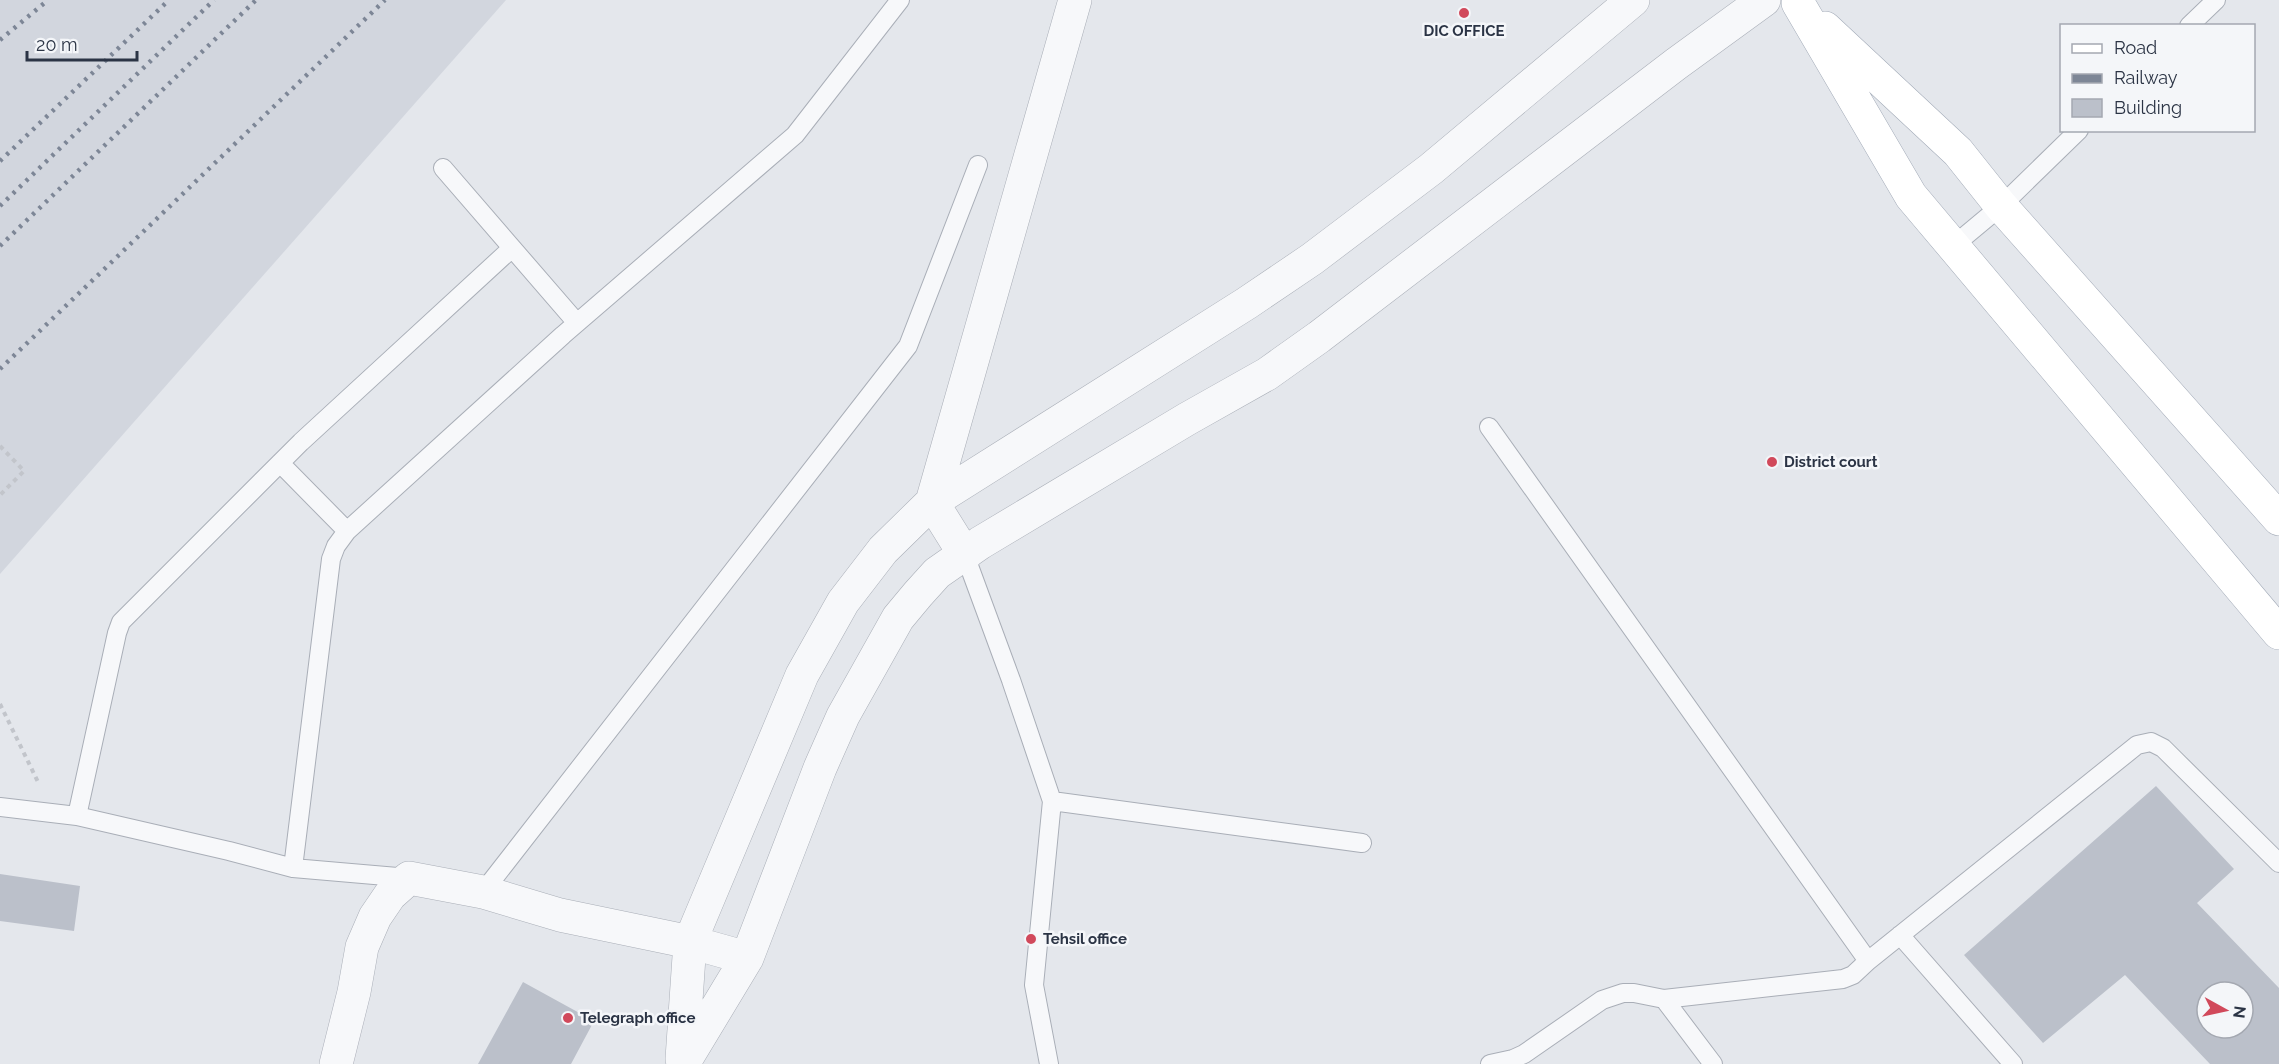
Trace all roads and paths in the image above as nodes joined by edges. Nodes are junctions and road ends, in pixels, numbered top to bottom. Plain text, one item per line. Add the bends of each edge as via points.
1 (900, 0) edge
2 (1075, 0) edge
3 (1633, 0) edge
4 (1764, 0) edge
5 (2216, 0) edge
6 (1797, 1) edge
7 (2191, 24) edge
8 (2077, 132) edge
9 (978, 165) dead end
10 (443, 168) dead end
11 (2001, 206) junction
12 (1953, 246) junction
13 (512, 248) junction
14 (577, 323) junction
15 (1489, 427) dead end
16 (0, 446) edge
17 (279, 463) junction
18 (0, 495) edge
19 (932, 502) junction
20 (2279, 519) edge
21 (346, 531) junction
22 (965, 555) junction
23 (2279, 633) edge
24 (0, 704) edge
25 (1052, 801) junction
26 (0, 807) edge
27 (52, 812) junction
28 (77, 816) junction
29 (1362, 843) dead end
30 (2279, 863) edge
31 (293, 868) junction
32 (409, 878) junction
33 (483, 892) junction
34 (1900, 935) junction
35 (690, 942) junction
36 (747, 958) junction
37 (1868, 961) junction
38 (1664, 999) junction
39 (336, 1064) edge
40 (682, 1064) edge
41 (1048, 1064) edge
42 (1490, 1064) edge
43 (1713, 1064) edge
44 (2013, 1064) edge

1 - 14 lane via 795,135
2 - 19 street
3 - 19 street via 1431,168 1312,260
4 - 22 street via 1267,374 1187,418
5 - 7 lane
6 - 11 main road via 1959,152
6 - 12 main road via 1911,196
8 - 11 lane
9 - 33 lane via 908,346
10 - 13 lane
11 - 12 lane
11 - 20 main road
12 - 23 main road
13 - 14 lane
13 - 17 lane
14 - 21 lane
15 - 37 lane
16 - 18 path via 24,471
17 - 21 lane
17 - 28 lane via 121,622
19 - 22 street
19 - 35 street via 883,550 843,602 802,675
21 - 31 lane via 332,560
22 - 25 lane
22 - 36 street via 937,573 898,618 843,716
24 - 27 path
25 - 29 lane
25 - 41 lane via 1034,985
26 - 27 lane
27 - 28 lane
28 - 31 lane
30 - 34 lane via 2163,748 2151,742 2137,745
31 - 32 lane
32 - 33 street
32 - 39 street via 390,895 375,917 362,947
33 - 35 street via 560,915
34 - 37 lane
34 - 44 lane
35 - 36 street
35 - 40 street
36 - 40 street
37 - 38 lane via 1843,979
38 - 42 lane via 1635,993 1611,996 1524,1054
38 - 43 lane

